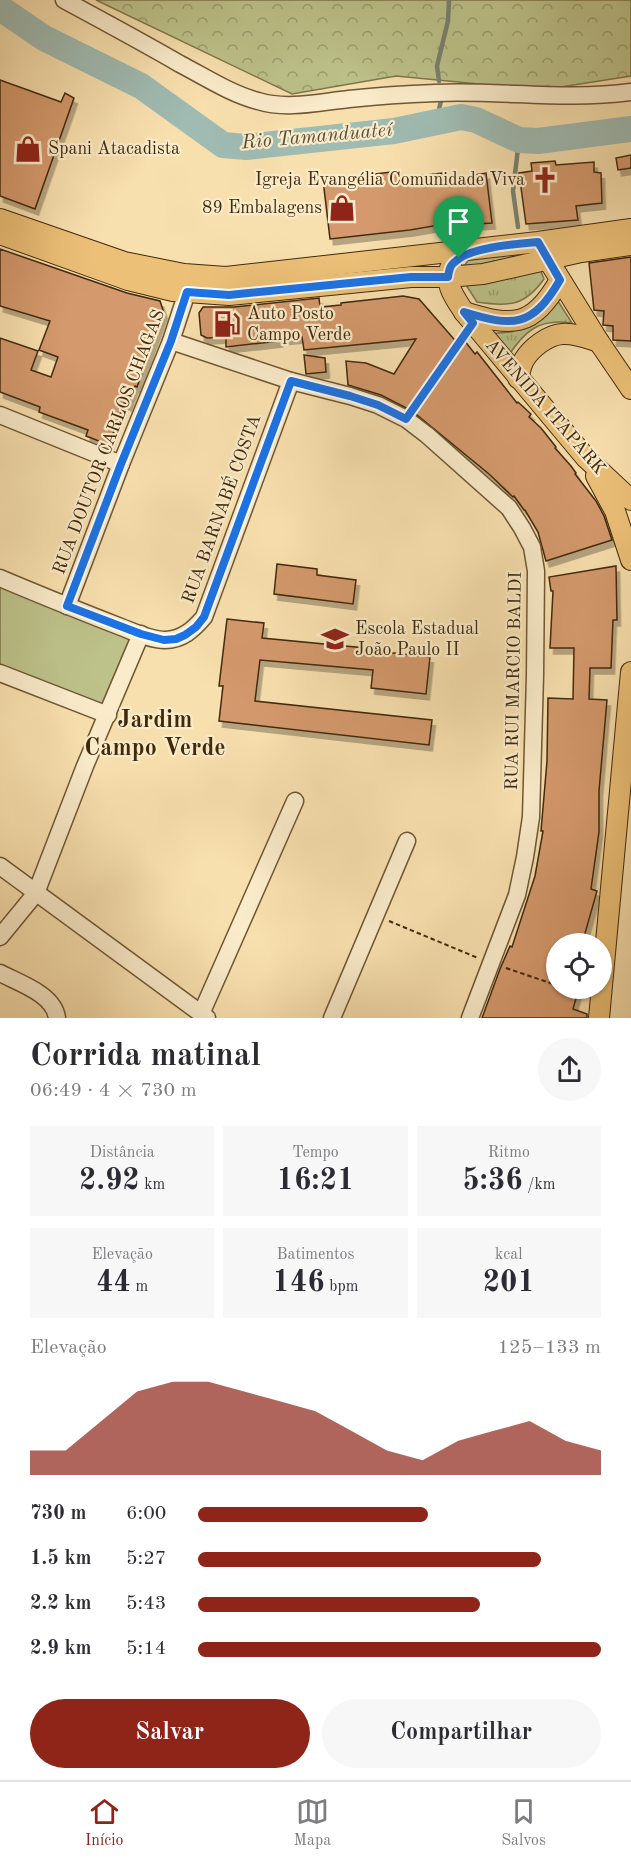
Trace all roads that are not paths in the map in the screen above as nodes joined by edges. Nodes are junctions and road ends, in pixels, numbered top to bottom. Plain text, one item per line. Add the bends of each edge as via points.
1 (64, 0) edge
2 (631, 92) edge
3 (0, 219) edge
4 (631, 229) edge
5 (0, 234) edge
6 (631, 245) edge
7 (498, 246) junction
8 (542, 250) junction
9 (448, 277) junction
10 (560, 280) junction
11 (187, 292) junction
12 (468, 317) junction
13 (171, 341) junction
14 (599, 342) junction
15 (518, 378) junction
16 (291, 381) junction
17 (631, 389) edge
18 (0, 415) edge
19 (586, 458) junction
20 (121, 464) junction
21 (631, 500) edge
22 (631, 560) edge
23 (0, 578) edge
24 (67, 606) junction
25 (141, 634) junction
26 (631, 672) edge
27 (0, 673) edge
28 (108, 715) junction
29 (295, 801) dead end
30 (407, 841) dead end
31 (0, 866) edge
32 (36, 893) junction
33 (0, 937) edge
34 (0, 973) edge
35 (204, 1016) edge
36 (57, 1018) edge
37 (332, 1018) edge
38 (470, 1018) edge
39 (599, 1018) edge

1 - 2 street via 210,80 260,102 281,105 437,93 581,96
3 - 7 main road via 124,262 184,274 226,277
4 - 8 main road
5 - 11 main road via 128,280
6 - 8 main road via 581,252
7 - 8 main road
7 - 9 main road via 459,258 449,269
8 - 9 main road via 483,274
8 - 10 main road
9 - 11 main road via 411,277 229,295
9 - 12 main road, AVENIDA ITAPARK via 452,294
10 - 12 main road via 551,296 528,316 511,322
10 - 14 main road
11 - 13 street, RUA DOUTOR CARLOS CHAGAS
12 - 15 main road, AVENIDA ITAPARK
13 - 16 street, RUA RUI MARCIO BALDI
13 - 20 street, RUA DOUTOR CARLOS CHAGAS
14 - 15 main road via 561,334 545,340 523,361
14 - 17 main road
15 - 19 main road, AVENIDA ITAPARK
16 - 25 street, RUA BARNABÉ COSTA via 204,617 176,639
16 - 38 street, RUA RUI MARCIO BALDI via 378,405 406,419 509,508 532,547 536,571 531,817 517,895
18 - 20 street
19 - 21 main road, AVENIDA ITAPARK
19 - 22 main road via 615,511
20 - 24 street, RUA DOUTOR CARLOS CHAGAS
23 - 24 street, RUA BARNABÉ COSTA
24 - 25 street, RUA BARNABÉ COSTA
25 - 28 street
26 - 39 main road
27 - 28 street
28 - 32 street
29 - 35 street
30 - 37 street
31 - 32 street
32 - 33 street
32 - 35 street
34 - 36 street via 49,1001

